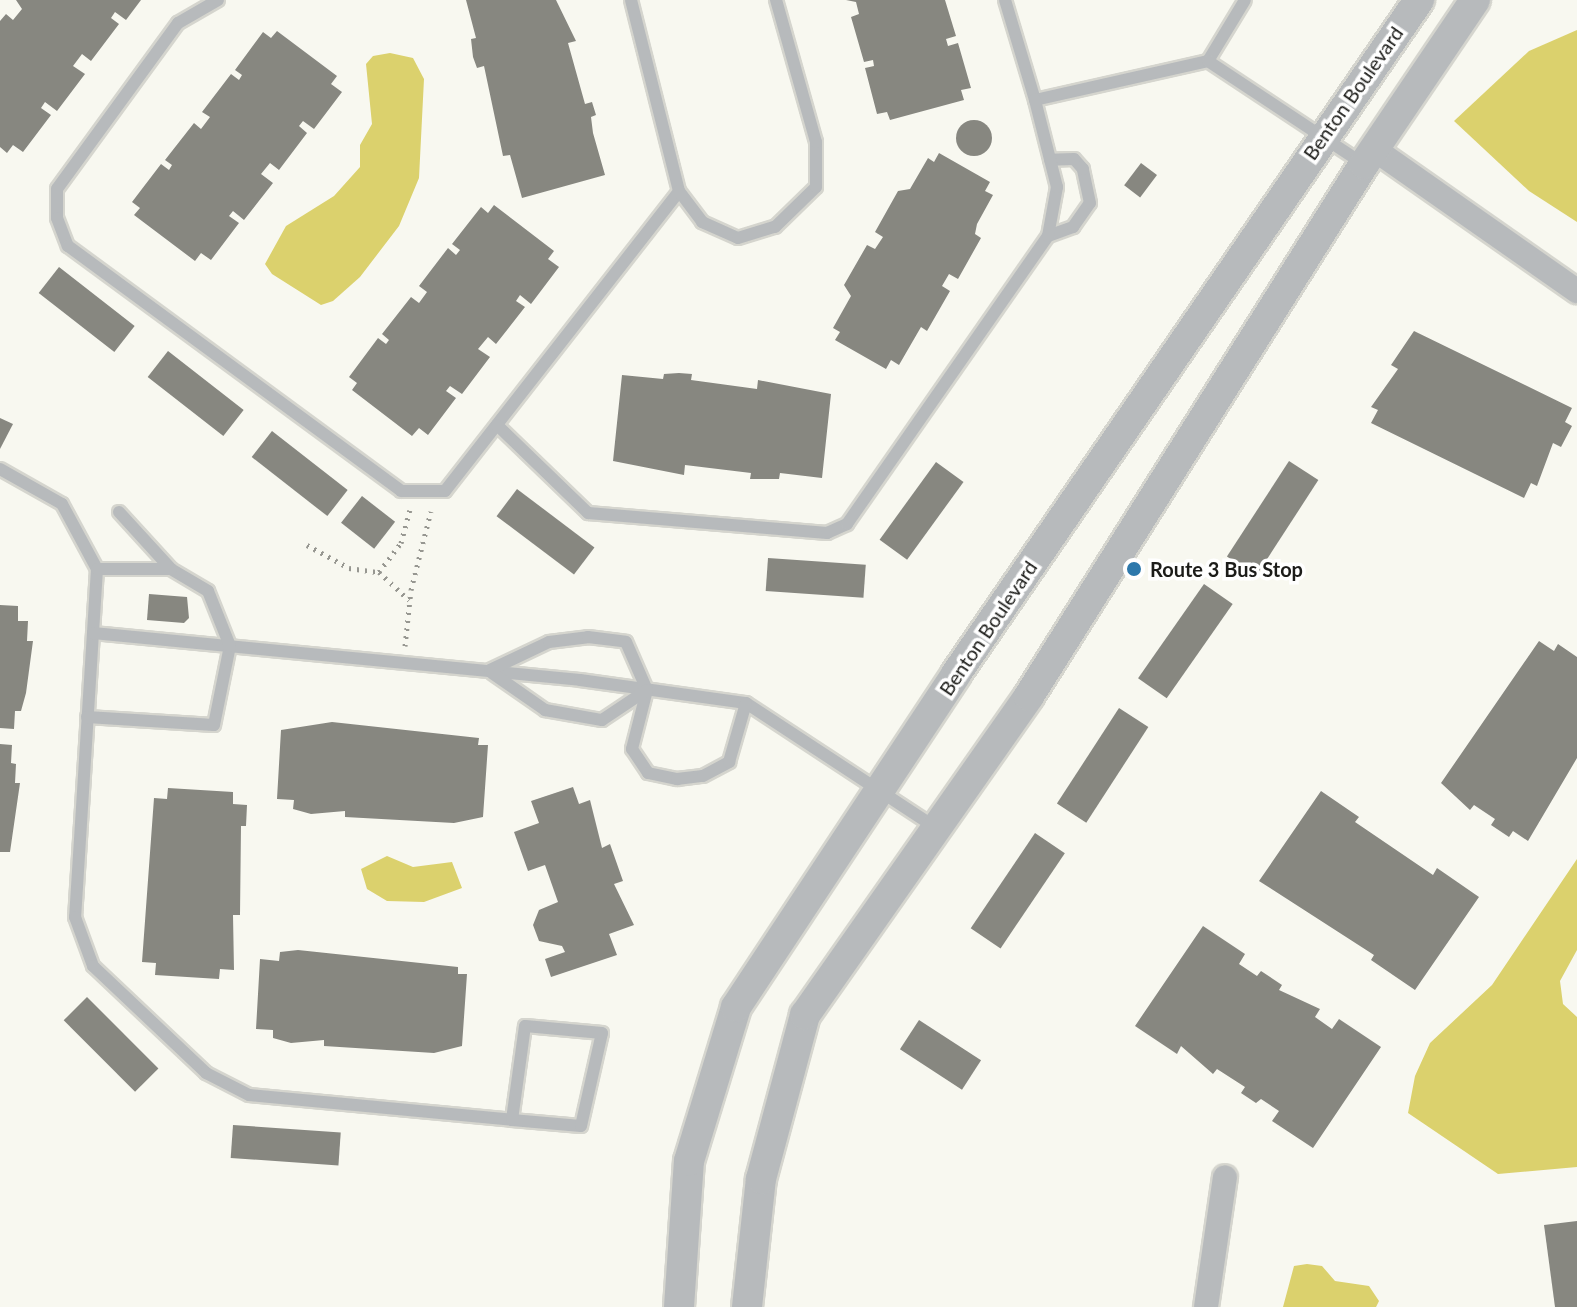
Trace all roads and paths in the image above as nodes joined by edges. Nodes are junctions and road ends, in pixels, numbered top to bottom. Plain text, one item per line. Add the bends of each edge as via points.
1 (218, 0) edge
2 (631, 0) edge
3 (776, 0) edge
4 (1005, 0) edge
5 (1245, 0) edge
6 (1419, 0) edge
7 (1475, 0) edge
8 (1208, 61) junction
9 (1035, 100) junction
10 (1323, 135) junction
11 (1369, 157) junction
12 (1050, 160) junction
13 (679, 191) junction
14 (1048, 236) junction
15 (1577, 291) edge
16 (497, 425) junction
17 (0, 469) edge
18 (410, 491) junction
19 (436, 491) junction
20 (119, 512) dead end
21 (307, 545) dead end
22 (97, 569) junction
23 (171, 569) junction
24 (379, 572) junction
25 (409, 600) junction
26 (93, 633) junction
27 (230, 646) junction
28 (404, 663) junction
29 (488, 671) junction
30 (647, 690) junction
31 (746, 703) junction
32 (87, 717) junction
33 (877, 793) junction
34 (936, 828) junction
35 (512, 1120) junction
36 (1225, 1177) dead end
37 (679, 1307) edge
38 (747, 1307) edge
39 (1206, 1307) edge

1 - 18 lane via 178,23 57,189 68,246 401,491
2 - 13 lane
3 - 13 lane via 816,142 816,187 775,227 738,238 702,222
4 - 9 lane
5 - 8 lane
6 - 10 street, Benton Boulevard
7 - 11 street
8 - 9 lane
8 - 10 lane
9 - 12 lane
10 - 11 lane
10 - 33 street, Benton Boulevard
11 - 15 street
11 - 34 street via 1029,696
12 - 14 lane via 1057,187
12 - 14 lane via 1074,159 1083,169 1090,203 1073,227
13 - 16 lane
14 - 16 lane via 869,495 847,524 827,533 588,513
16 - 19 lane via 445,491
17 - 22 lane via 62,504
18 - 19 lane
18 - 24 path via 401,543
19 - 25 path
20 - 23 lane
21 - 24 path via 349,568
22 - 23 lane
22 - 26 lane
23 - 27 lane via 208,591
24 - 25 path
25 - 28 path
26 - 27 lane
26 - 32 lane
27 - 28 lane
27 - 32 lane via 214,725
28 - 29 lane
29 - 30 lane
29 - 30 lane via 545,710 602,720
29 - 30 lane via 549,642 588,637 626,642
30 - 31 lane
30 - 31 lane via 632,749 648,773 677,779 703,776 729,762
31 - 33 lane
32 - 35 lane via 75,917 93,966 206,1073 249,1095
33 - 34 lane
33 - 37 street, Benton Boulevard via 736,1007 689,1161
34 - 38 street via 805,1015 761,1179
35 - 35 lane via 525,1026 602,1033 581,1126
36 - 39 street

